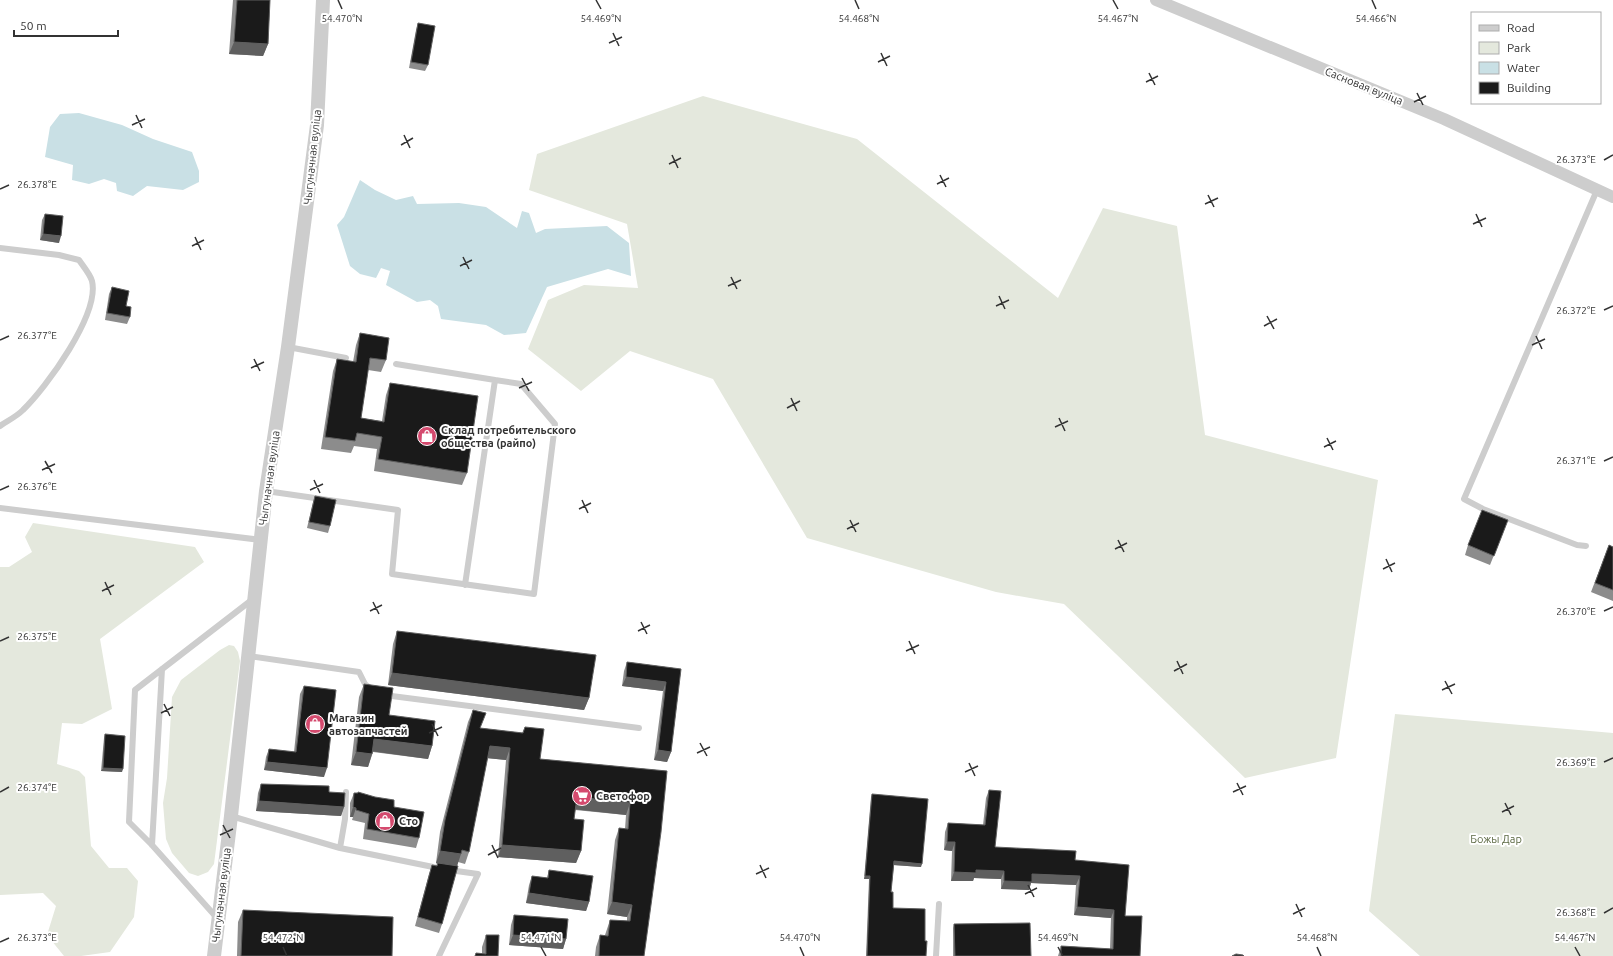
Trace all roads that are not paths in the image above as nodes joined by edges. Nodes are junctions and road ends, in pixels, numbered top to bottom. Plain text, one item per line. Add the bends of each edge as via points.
1 (324, 0) edge
2 (1156, 0) edge
3 (1597, 190) junction
4 (1613, 197) edge
5 (0, 248) edge
6 (288, 347) junction
7 (346, 358) dead end
8 (396, 364) dead end
9 (495, 380) junction
10 (0, 426) edge
11 (266, 491) junction
12 (0, 508) edge
13 (261, 540) junction
14 (1586, 546) dead end
15 (465, 585) junction
16 (254, 598) junction
17 (249, 656) junction
18 (162, 669) junction
19 (639, 728) dead end
20 (346, 792) edge
21 (231, 816) junction
22 (152, 845) junction
23 (340, 848) junction
24 (939, 904) dead end
25 (218, 919) junction
26 (214, 956) edge
27 (439, 956) edge
28 (936, 956) edge

1 - 6 street, Чыгуначная вуліца via 317,125
2 - 3 street, Сасновая вуліца via 1444,119
3 - 4 street, Сасновая вуліца
3 - 14 lane via 1464,499 1483,509
5 - 10 lane via 79,260 92,281 91,302 80,333 27,406
6 - 7 lane
6 - 11 street, Чыгуначная вуліца
8 - 9 lane
9 - 15 lane
9 - 15 lane via 521,384 555,424 534,594
11 - 13 street, Чыгуначная вуліца
11 - 15 lane via 398,510 392,574
12 - 13 lane
13 - 16 street, Чыгуначная вуліца
16 - 17 street, Чыгуначная вуліца
16 - 18 lane
17 - 19 lane via 359,672 365,684 375,694
17 - 21 street, Чыгуначная вуліца
18 - 22 lane
18 - 22 lane via 135,690 129,822
20 - 23 lane
21 - 23 lane
21 - 25 street, Чыгуначная вуліца
22 - 25 lane
23 - 27 lane via 430,867 478,874
24 - 28 lane
25 - 26 street, Чыгуначная вуліца

